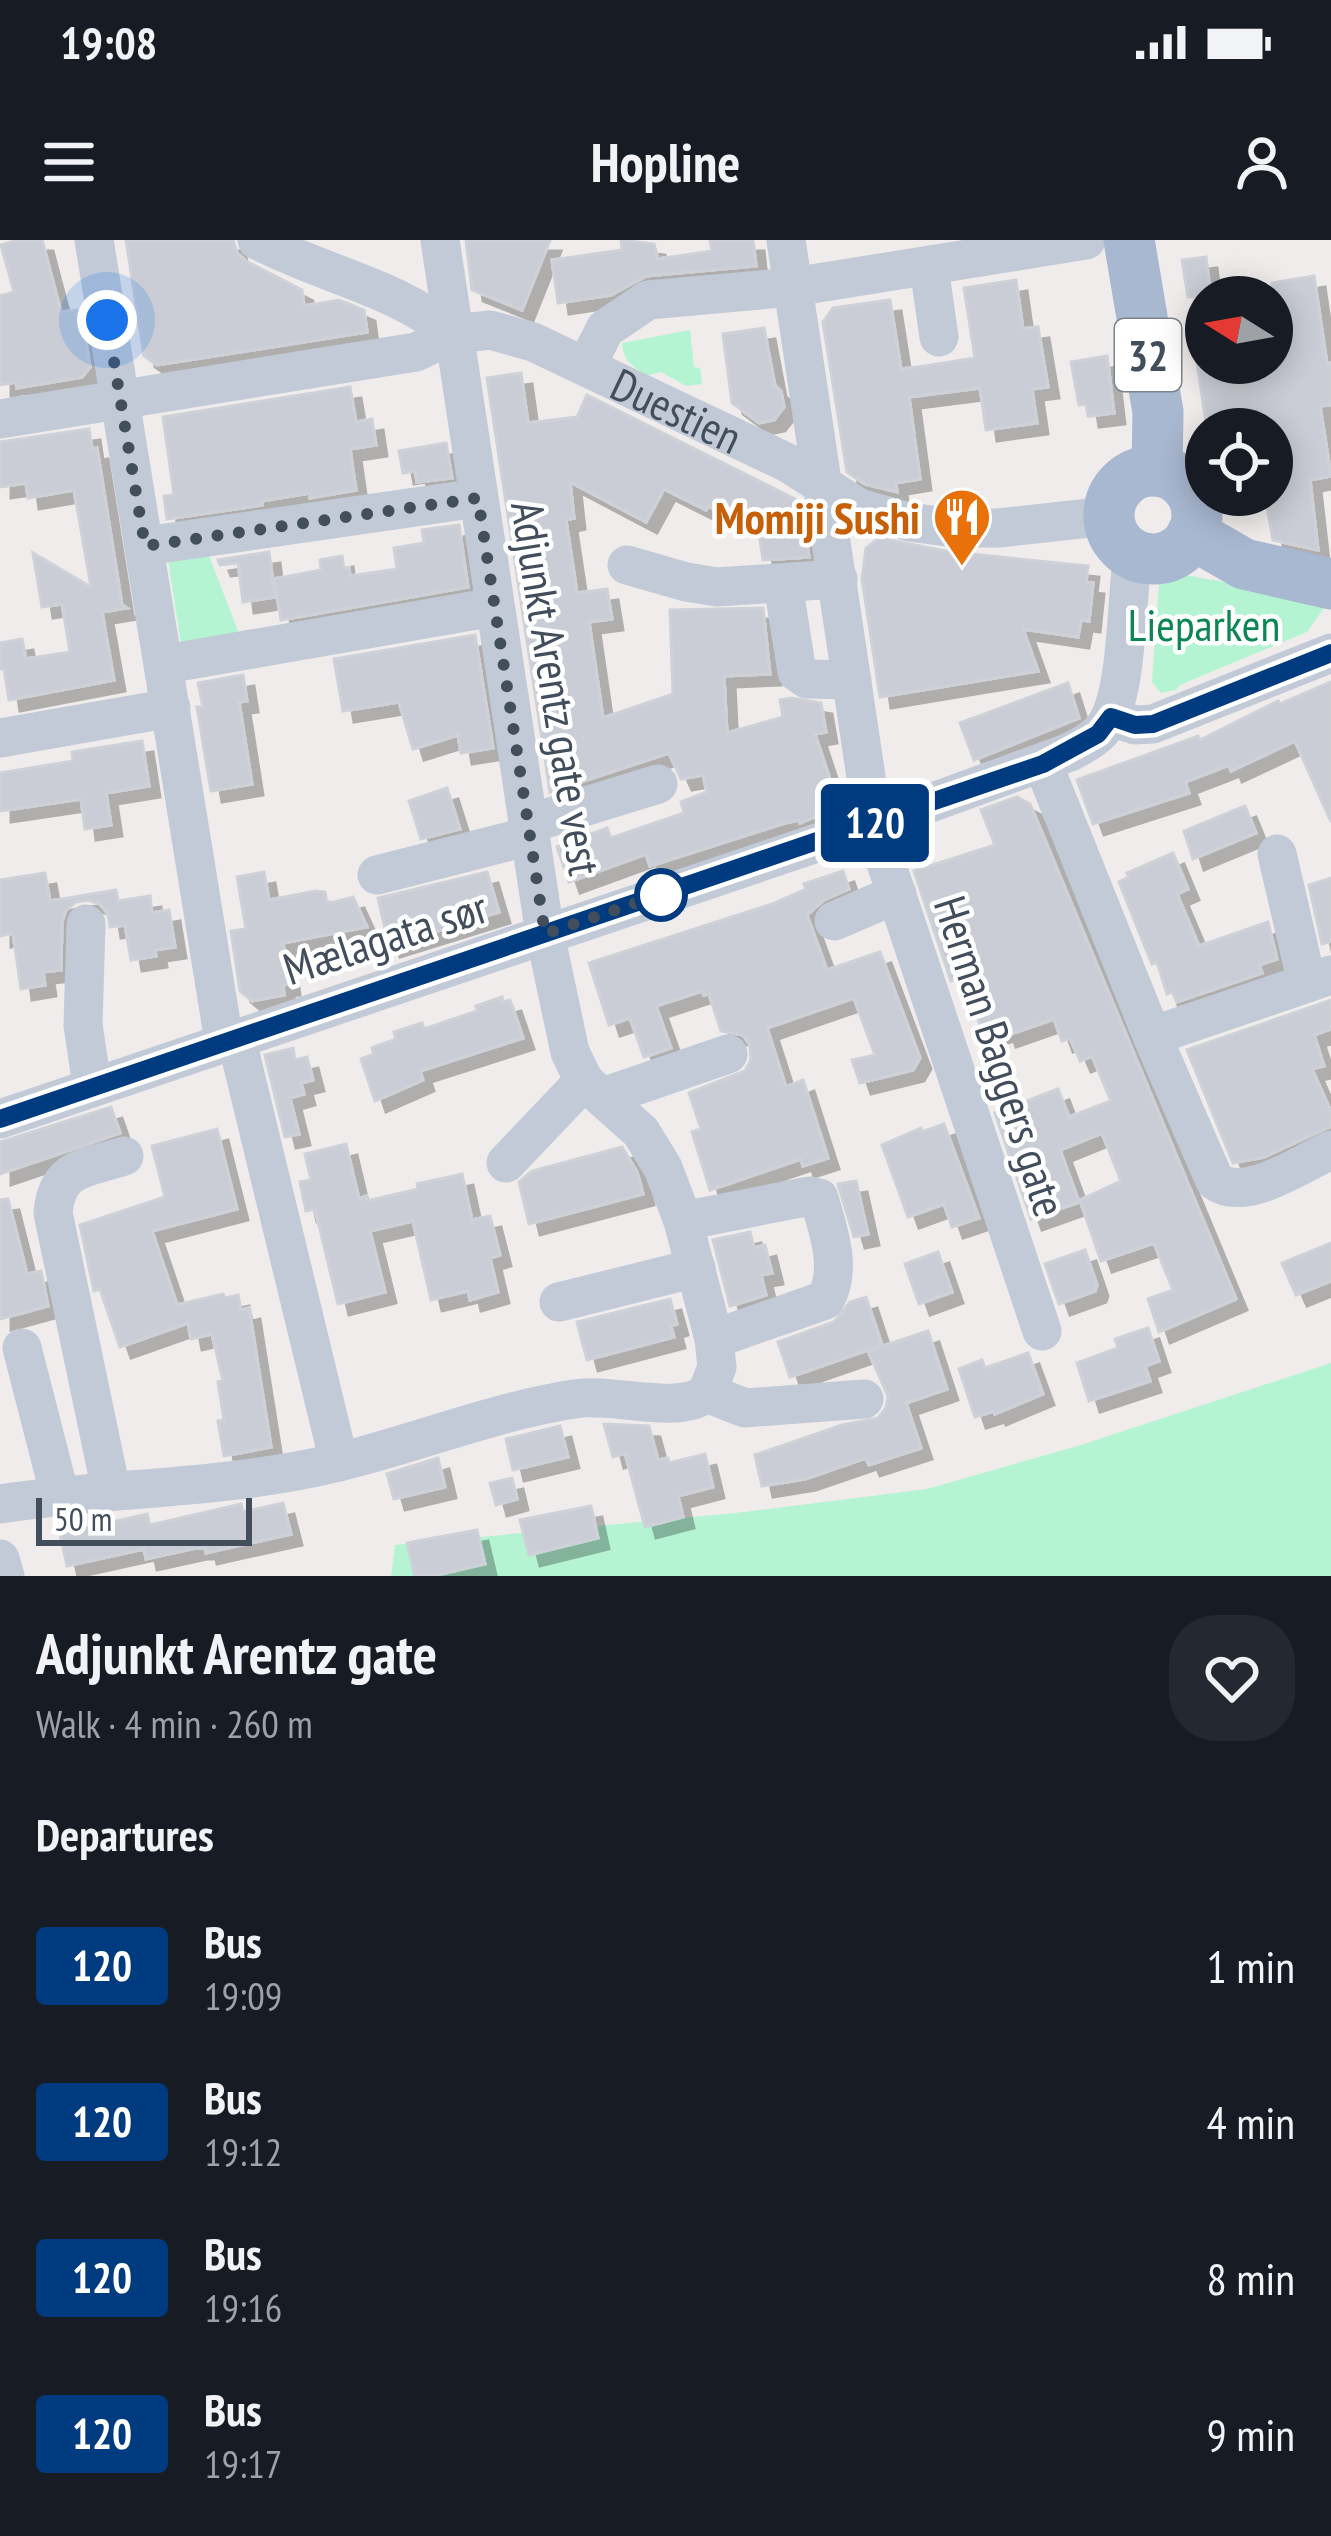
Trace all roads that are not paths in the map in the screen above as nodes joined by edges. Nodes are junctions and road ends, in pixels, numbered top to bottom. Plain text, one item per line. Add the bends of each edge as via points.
1 (94, 240) edge
2 (256, 240) edge
3 (440, 240) edge
4 (786, 240) edge
5 (1086, 240) edge
6 (1129, 240) edge
7 (929, 266) junction
8 (793, 287) junction
9 (454, 334) junction
10 (939, 337) dead end
11 (587, 365) junction
12 (121, 401) junction
13 (0, 419) edge
14 (1157, 471) junction
15 (824, 488) junction
16 (478, 498) junction
17 (1192, 534) junction
18 (1120, 535) junction
19 (145, 546) junction
20 (627, 565) dead end
21 (838, 578) junction
22 (782, 584) junction
23 (1331, 584) edge
24 (494, 607) junction
25 (1331, 653) edge
26 (166, 664) junction
27 (853, 680) junction
28 (171, 708) junction
29 (1111, 717) junction
30 (0, 738) edge
31 (1043, 764) junction
32 (658, 784) dead end
33 (873, 824) junction
34 (529, 830) junction
35 (1277, 854) dead end
36 (377, 874) dead end
37 (897, 895) junction
38 (834, 921) dead end
39 (86, 925) dead end
40 (545, 934) junction
41 (1319, 979) edge
42 (1152, 1036) junction
43 (230, 1039) junction
44 (728, 1054) dead end
45 (92, 1085) junction
46 (595, 1089) junction
47 (0, 1119) edge
48 (1331, 1150) edge
49 (124, 1156) dead end
50 (506, 1163) dead end
51 (683, 1221) junction
52 (696, 1268) junction
53 (559, 1302) dead end
54 (1042, 1331) dead end
55 (715, 1340) junction
56 (22, 1348) dead end
57 (707, 1393) junction
58 (863, 1399) dead end
59 (339, 1462) junction
60 (111, 1490) junction
61 (60, 1496) junction
62 (0, 1504) edge
63 (0, 1559) edge
64 (4, 1576) edge

1 - 12 street
2 - 9 street via 401,298
3 - 9 street, Adjunkt Arentz gate vest
4 - 8 street, Herman Baggers gate
5 - 7 street
6 - 14 main road, 32 via 1158,412
7 - 8 street
7 - 10 street
8 - 11 street via 647,300 605,328
8 - 15 street, Herman Baggers gate
9 - 11 street, Duestien via 490,330
9 - 12 street via 416,352
9 - 16 street, Adjunkt Arentz gate vest
11 - 15 street, Duestien
12 - 13 street
12 - 19 street
14 - 17 main road via 1191,494
14 - 18 main road via 1125,480 1111,501
15 - 18 street, Duestien via 909,522
15 - 21 street, Herman Baggers gate
16 - 19 street
16 - 24 street, Adjunkt Arentz gate vest
17 - 18 main road via 1156,559
17 - 23 main road via 1244,564
18 - 29 street via 1119,685
19 - 26 street
20 - 22 street via 717,587
21 - 22 street
21 - 27 street, Herman Baggers gate
22 - 27 street via 797,672
24 - 26 street
24 - 34 street, Adjunkt Arentz gate vest
25 - 29 street via 1153,724
26 - 28 street
27 - 33 street, Herman Baggers gate
28 - 30 street
28 - 43 street
29 - 31 street, Mælagata sør via 1098,734
31 - 33 street, Mælagata sør
31 - 42 street
32 - 34 street
33 - 37 street, Herman Baggers gate
33 - 40 street, Mælagata sør
34 - 36 street
34 - 40 street, Adjunkt Arentz gate vest
35 - 41 street
37 - 38 street
37 - 54 street, Herman Baggers gate
39 - 45 street via 83,1024
40 - 43 street, Mælagata sør
40 - 46 street, Adjunkt Arentz gate vest via 570,1052
41 - 42 street
42 - 48 street via 1224,1188 1251,1186
43 - 45 street, Mælagata sør
43 - 59 street
44 - 46 street
45 - 47 street, Mælagata sør
46 - 50 street
46 - 51 street, Adjunkt Arentz gate vest via 641,1132
49 - 60 street via 65,1176 53,1214
51 - 52 street, Adjunkt Arentz gate vest
51 - 55 street via 810,1196 819,1198 828,1229 834,1261 825,1300
52 - 53 street
52 - 55 street, Adjunkt Arentz gate vest
55 - 57 street, Adjunkt Arentz gate vest via 717,1367
56 - 61 street
57 - 58 street via 745,1408
57 - 59 street via 684,1404 586,1396 550,1402
59 - 60 street
60 - 61 street
61 - 62 street
63 - 64 street

